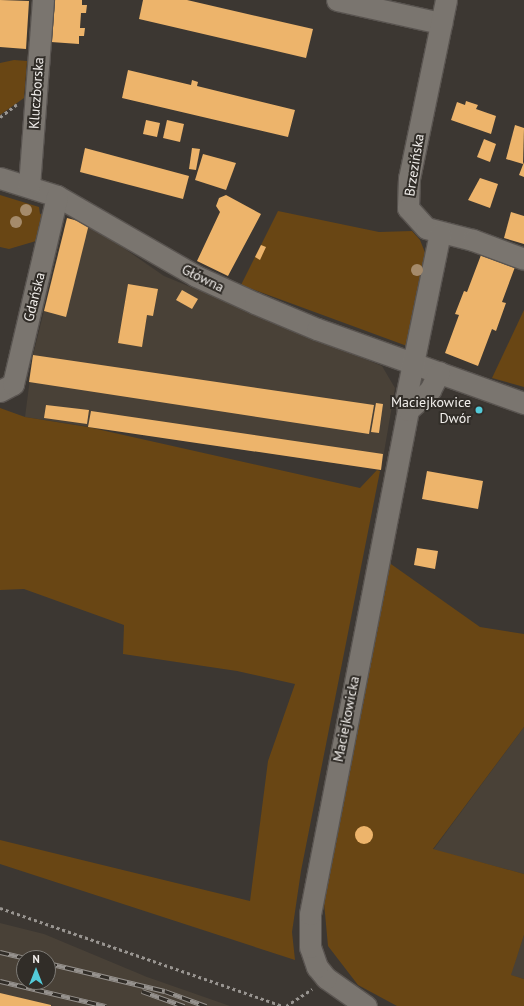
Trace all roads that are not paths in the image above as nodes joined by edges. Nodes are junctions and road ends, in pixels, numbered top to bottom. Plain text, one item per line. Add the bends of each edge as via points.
1 (44, 0) edge
2 (337, 0) edge
3 (446, 0) edge
4 (441, 23) junction
5 (0, 178) edge
6 (29, 186) junction
7 (57, 196) junction
8 (440, 233) junction
9 (524, 259) edge
10 (414, 363) junction
11 (439, 372) junction
12 (0, 391) edge
13 (524, 403) edge
14 (408, 410) junction
15 (366, 1006) edge

1 - 6 street, Kluczborska
2 - 4 street
3 - 4 street, Brzezińska
4 - 8 street, Brzezińska via 407,192 408,208 415,217 426,228
5 - 6 street, Główna
6 - 7 street, Główna
7 - 10 street, Główna via 196,276 317,329
7 - 12 street, Gdańska via 13,384
8 - 9 street, Brzezińska via 473,240
8 - 10 street
10 - 11 street, Główna
10 - 14 street, Maciejkowicka via 406,397
11 - 13 street, Główna
11 - 14 street via 430,390
14 - 15 street, Maciejkowicka via 309,920 310,947 317,967 326,978

